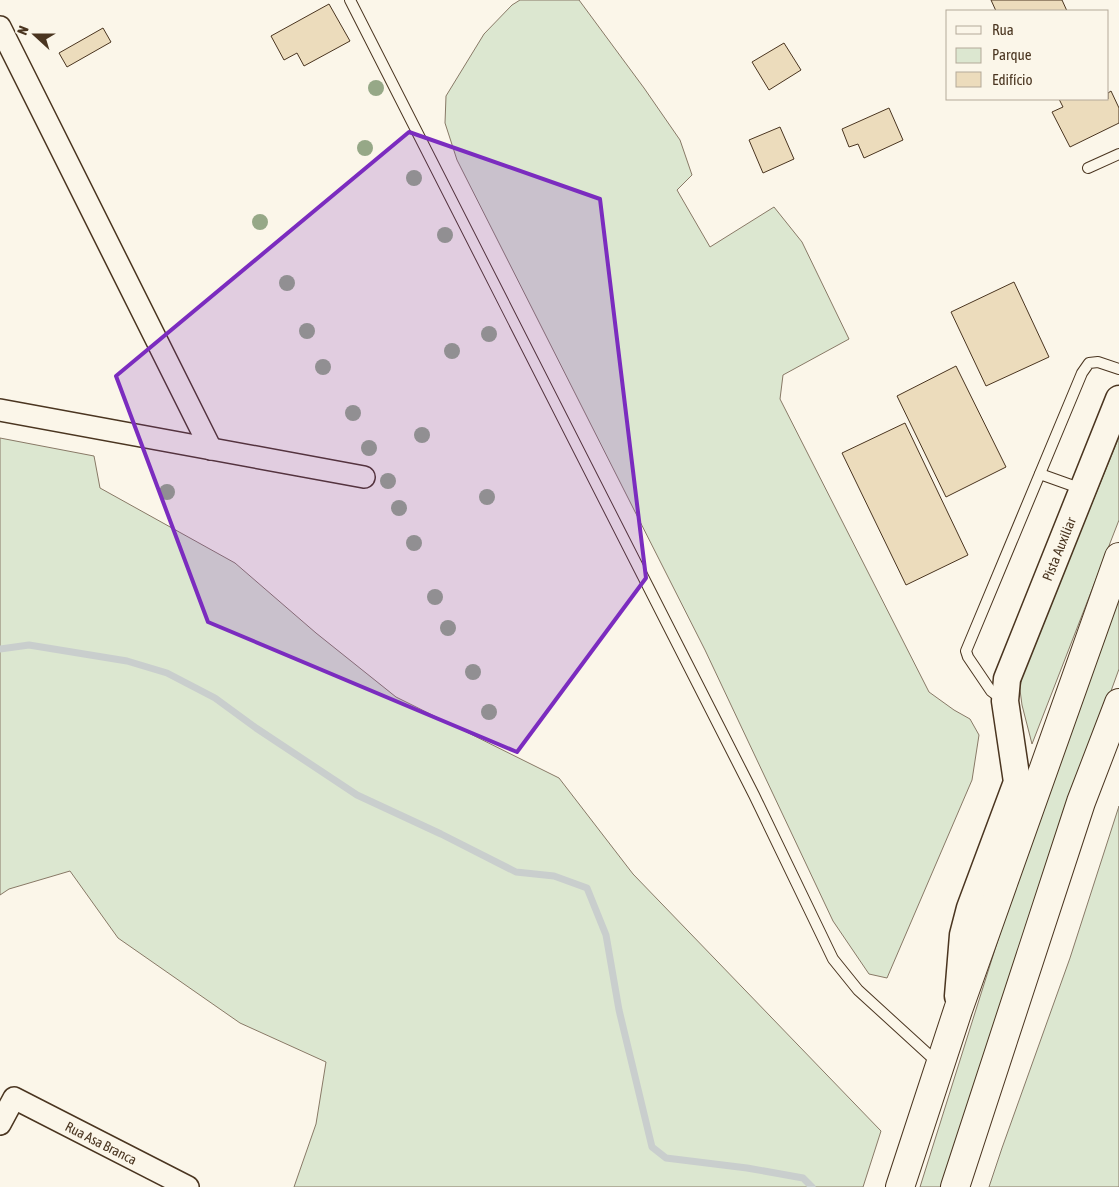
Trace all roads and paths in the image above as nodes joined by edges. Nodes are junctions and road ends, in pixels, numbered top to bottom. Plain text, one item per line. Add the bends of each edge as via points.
1 (350, 0) edge
2 (0, 28) edge
3 (1119, 154) edge
4 (1088, 168) dead end
5 (1119, 369) edge
6 (1119, 399) edge
7 (0, 410) edge
8 (211, 449) junction
9 (1040, 474) junction
10 (364, 476) dead end
11 (1083, 490) junction
12 (1119, 558) edge
13 (1004, 701) junction
14 (1119, 703) edge
15 (958, 1010) junction
16 (940, 1064) junction
17 (0, 1124) edge
18 (188, 1187) edge
19 (900, 1187) edge
20 (955, 1187) edge

1 - 16 lane via 754,795 833,959 858,990
2 - 8 street
3 - 4 lane
5 - 9 lane via 1098,362 1089,363
6 - 11 street, Pista Auxiliar
7 - 8 street
8 - 10 street
9 - 11 lane
9 - 13 lane via 966,650 991,691
11 - 13 street, Pista Auxiliar via 1007,679
12 - 15 highway
13 - 15 street, Pista Auxiliar via 1017,782 962,935
14 - 20 highway via 1081,802
15 - 16 highway
16 - 19 highway
17 - 18 street, Rua Asa Branca via 14,1098

